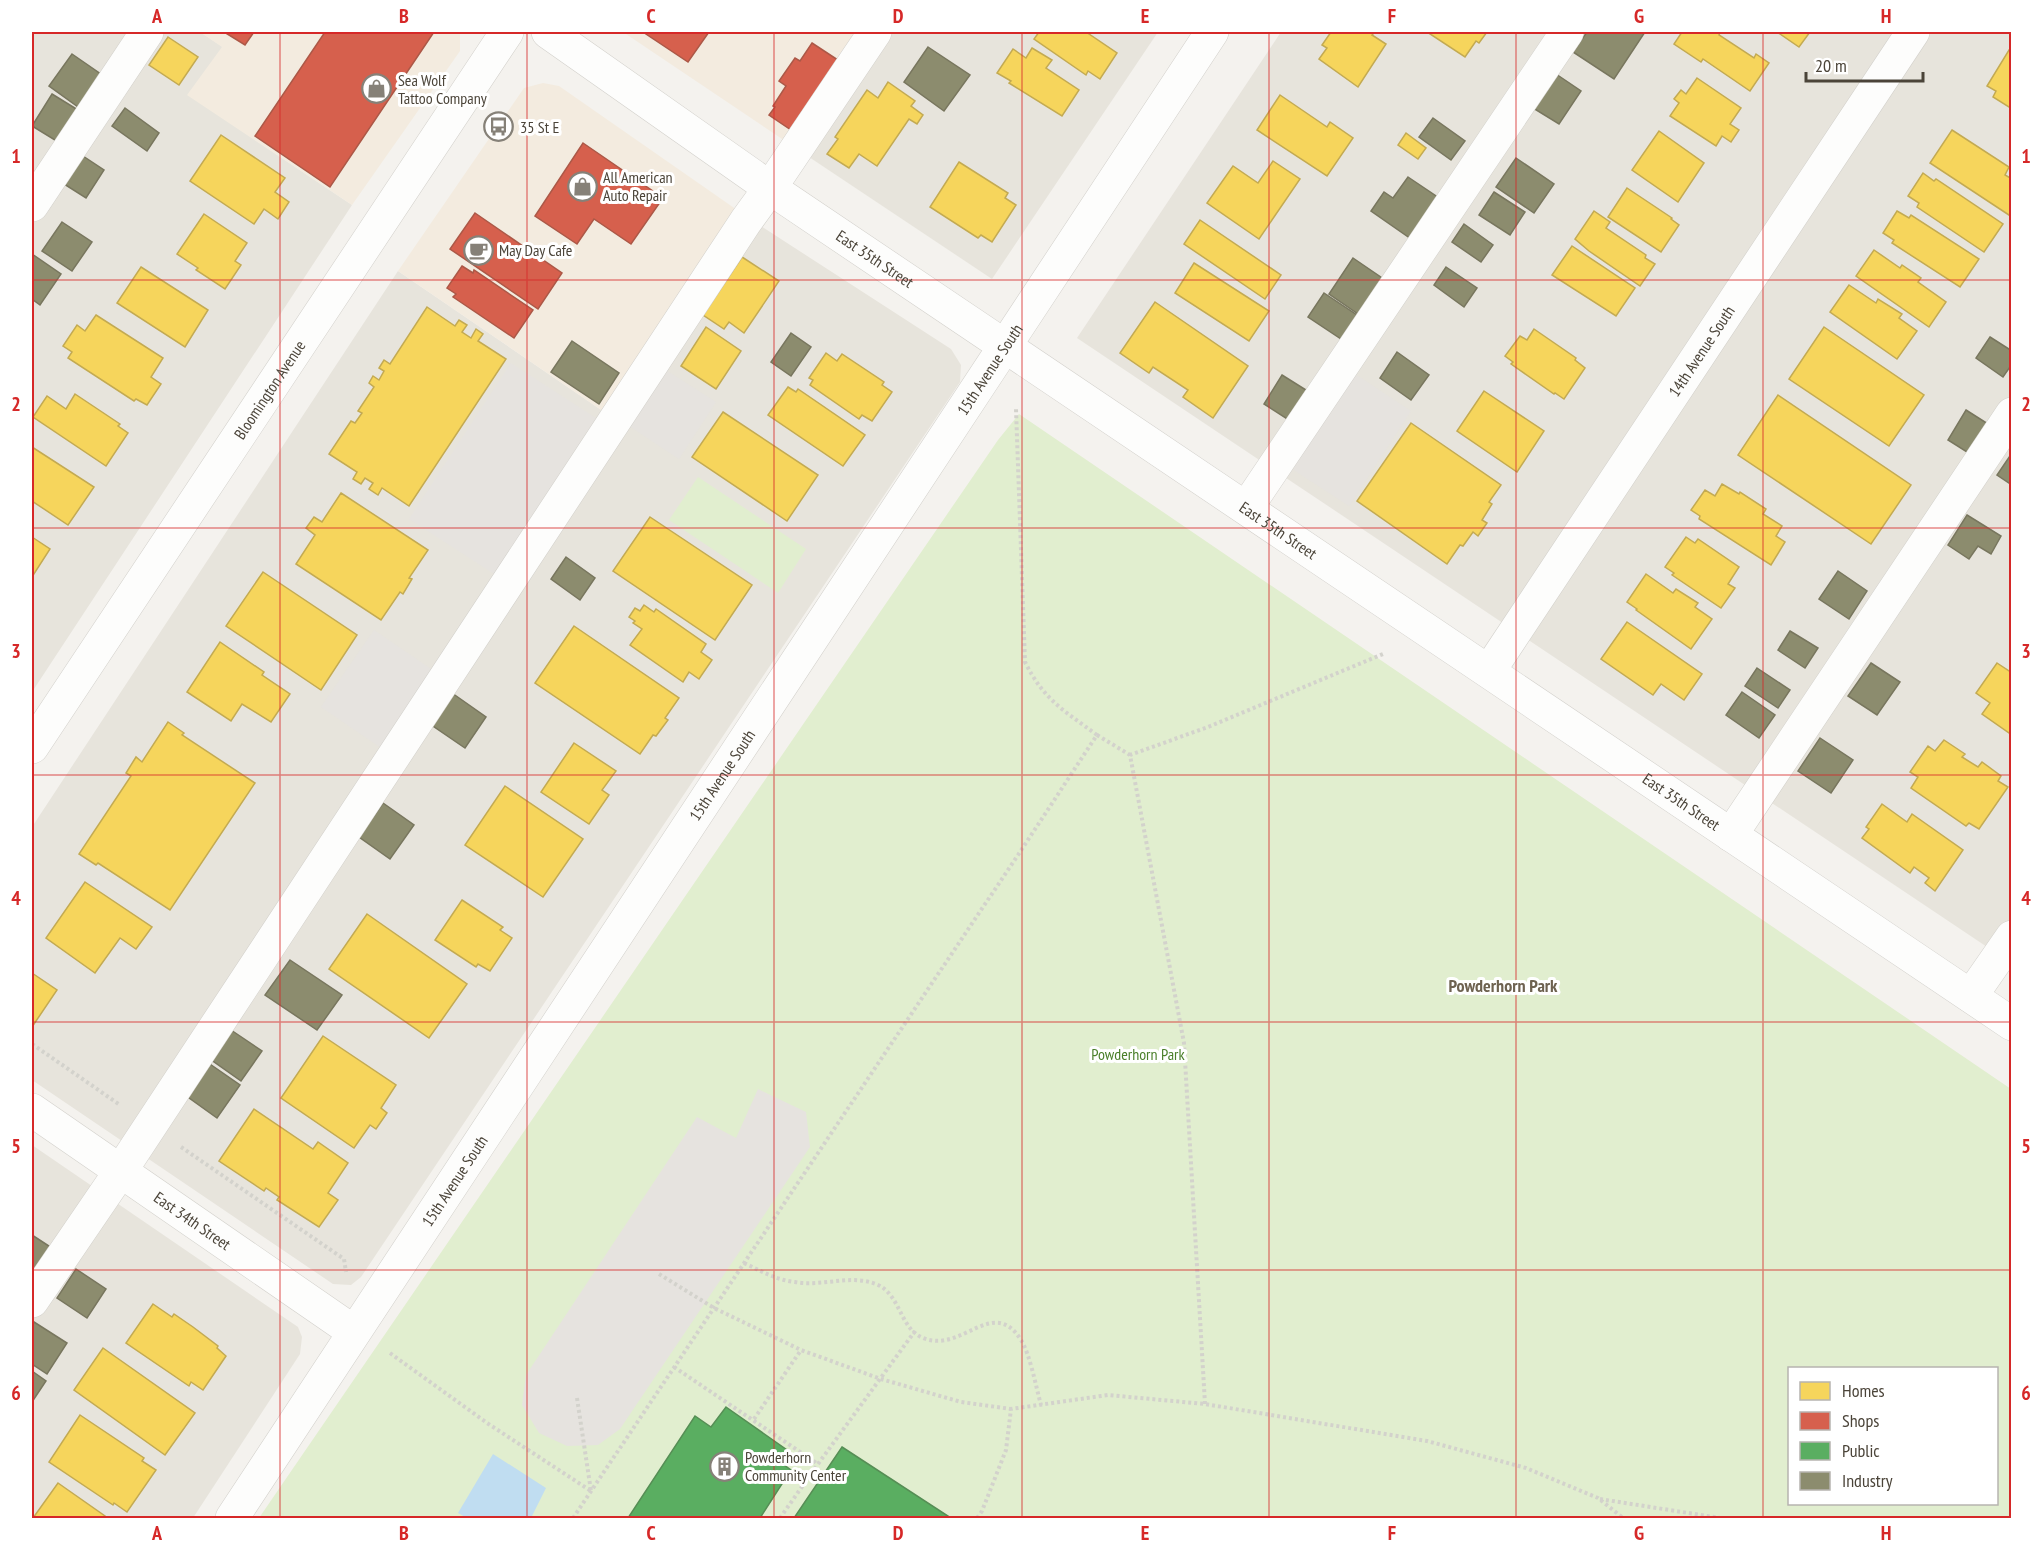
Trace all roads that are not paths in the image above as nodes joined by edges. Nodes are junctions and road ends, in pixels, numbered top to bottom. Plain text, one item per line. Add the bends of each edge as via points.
1 (147, 32) edge
2 (507, 32) edge
3 (548, 32) edge
4 (875, 32) edge
5 (1212, 32) edge
6 (1567, 32) edge
7 (1913, 32) edge
8 (770, 188) junction
9 (32, 205) edge
10 (1004, 345) junction
11 (2012, 414) edge
12 (1246, 507) junction
13 (1489, 671) junction
14 (32, 747) edge
15 (1731, 835) junction
16 (2012, 937) edge
17 (1971, 996) junction
18 (2012, 1024) edge
19 (32, 1110) edge
20 (120, 1172) junction
21 (32, 1301) edge
22 (354, 1332) junction
23 (232, 1518) edge

1 - 9 street
2 - 14 street, Bloomington Avenue
3 - 8 street, East 35th Street
4 - 8 street
5 - 10 street, 15th Avenue South
6 - 12 street
7 - 13 street, 14th Avenue South
8 - 10 street, East 35th Street
8 - 20 street via 732,240
10 - 12 street, East 35th Street
10 - 22 street, 15th Avenue South
11 - 15 street
12 - 13 street, East 35th Street
13 - 15 street, East 35th Street
15 - 17 street, East 35th Street
16 - 17 street
17 - 18 street, East 35th Street
19 - 20 street, East 34th Street
20 - 21 street
20 - 22 street, East 34th Street
22 - 23 street, 15th Avenue South

